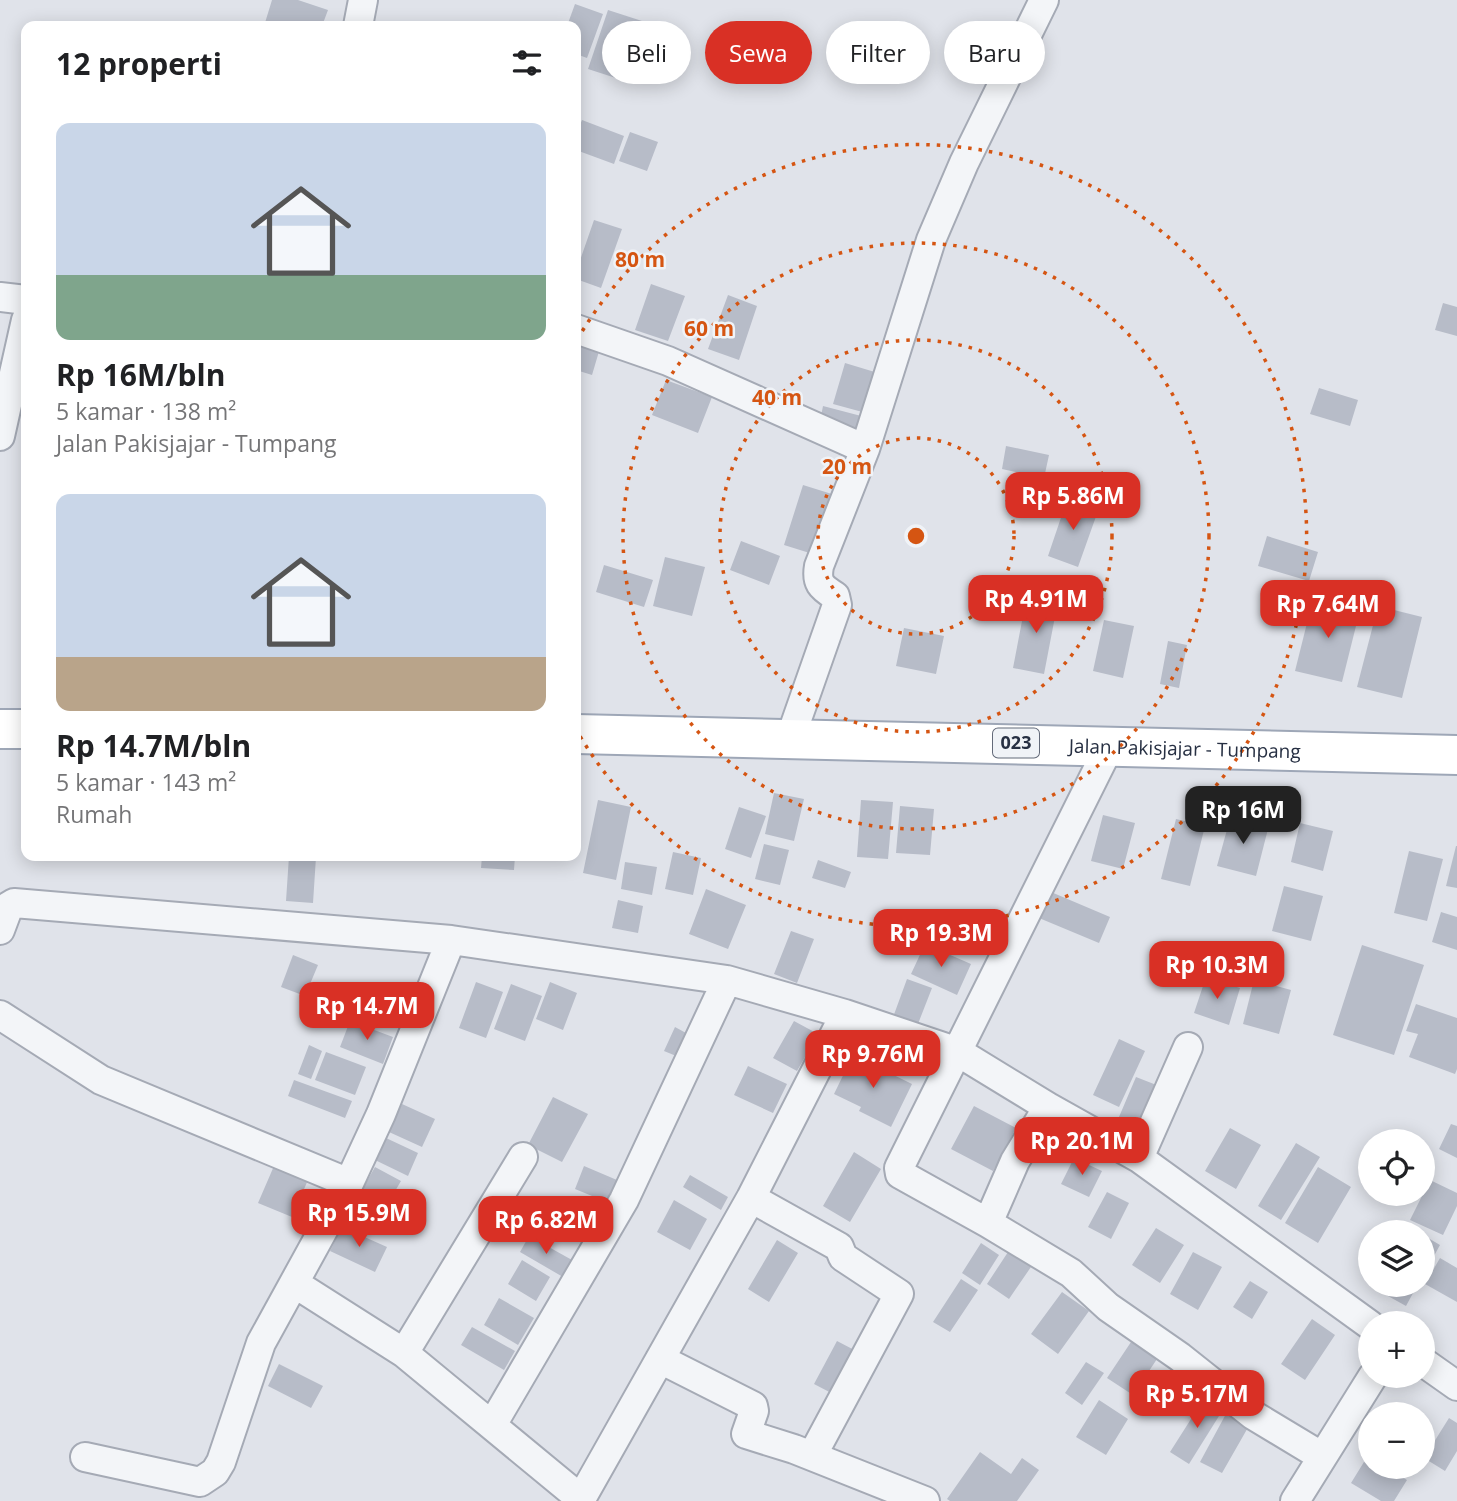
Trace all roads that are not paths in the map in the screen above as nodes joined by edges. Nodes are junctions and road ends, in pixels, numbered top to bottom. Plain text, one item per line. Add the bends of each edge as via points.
1 (363, 0) edge
2 (1044, 0) edge
3 (359, 21) edge
4 (0, 297) edge
5 (21, 299) edge
6 (581, 331) edge
7 (21, 342) edge
8 (0, 436) edge
9 (865, 449) junction
10 (0, 729) edge
11 (21, 729) edge
12 (581, 734) edge
13 (790, 739) junction
14 (1110, 745) junction
15 (1457, 755) edge
16 (0, 930) edge
17 (451, 940) junction
18 (727, 980) junction
19 (845, 1014) junction
20 (0, 1015) edge
21 (1188, 1047) dead end
22 (958, 1052) junction
23 (1048, 1107) junction
24 (523, 1157) dead end
25 (1139, 1158) junction
26 (349, 1182) junction
27 (751, 1198) junction
28 (988, 1223) junction
29 (294, 1283) junction
30 (1358, 1316) edge
31 (404, 1353) junction
32 (660, 1359) junction
33 (1435, 1370) edge
34 (1457, 1386) edge
35 (1365, 1388) edge
36 (492, 1425) junction
37 (812, 1456) junction
38 (1321, 1456) junction
39 (85, 1457) dead end
40 (925, 1501) edge
41 (1295, 1501) edge

1 - 3 street
2 - 9 street via 931,240
4 - 5 street
6 - 9 street via 668,361
7 - 8 street
9 - 13 street via 819,566 820,586 835,596 837,605
10 - 11 main road
12 - 13 main road, Jalan Pakisjajar - Tumpang / 023
13 - 14 main road, Jalan Pakisjajar - Tumpang / 023
14 - 15 main road, Jalan Pakisjajar - Tumpang / 023
14 - 22 street
16 - 17 street via 13,903
17 - 18 street
17 - 26 street
18 - 19 street
18 - 36 street via 624,1200
19 - 22 street
19 - 27 street
20 - 26 street via 101,1080
21 - 25 street
22 - 23 street
22 - 28 street via 898,1171
23 - 25 street
23 - 28 street via 1014,1161
24 - 31 street
25 - 30 street
26 - 29 street
27 - 32 street
27 - 37 street via 839,1247 843,1257 899,1294
28 - 38 street via 1071,1273 1108,1307 1253,1415
29 - 31 street
29 - 39 street via 261,1343 221,1462 209,1477 200,1482
31 - 36 street
32 - 36 street via 581,1499
32 - 37 street via 752,1406 746,1434
33 - 34 street
35 - 38 street
37 - 40 street
38 - 41 street

